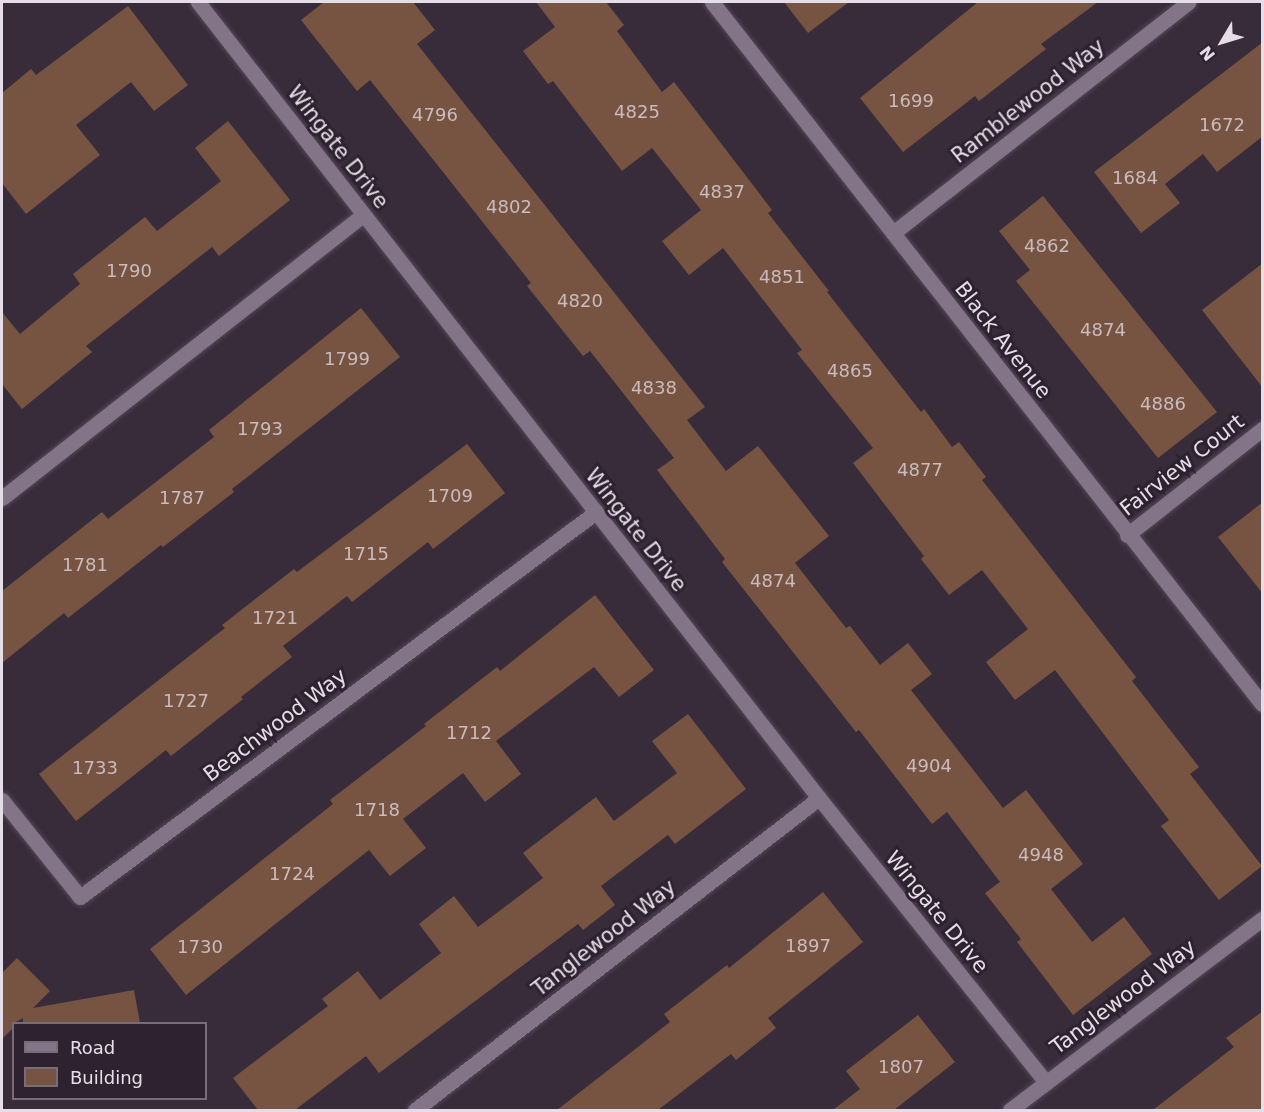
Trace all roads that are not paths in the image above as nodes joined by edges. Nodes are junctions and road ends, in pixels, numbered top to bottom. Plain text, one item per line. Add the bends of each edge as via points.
1 (198, 2) edge
2 (712, 2) edge
3 (1189, 2) edge
4 (363, 215) junction
5 (893, 233) junction
6 (1263, 429) edge
7 (2, 498) edge
8 (596, 512) junction
9 (1127, 535) junction
10 (1263, 704) edge
11 (819, 798) junction
12 (2, 800) edge
13 (1263, 919) edge
14 (1046, 1082) junction
15 (415, 1110) edge
16 (1010, 1110) edge

1 - 4 street, Wingate Drive
2 - 5 street, Black Avenue
3 - 5 street, Ramblewood Way
4 - 7 street
4 - 8 street, Wingate Drive
5 - 9 street, Black Avenue
6 - 9 street, Fairview Court
8 - 11 street, Wingate Drive
8 - 12 street, Beachwood Way via 80,897
9 - 10 street, Black Avenue
11 - 14 street, Wingate Drive
11 - 15 street, Tanglewood Way
13 - 14 street, Tanglewood Way
14 - 16 street, Tanglewood Way

